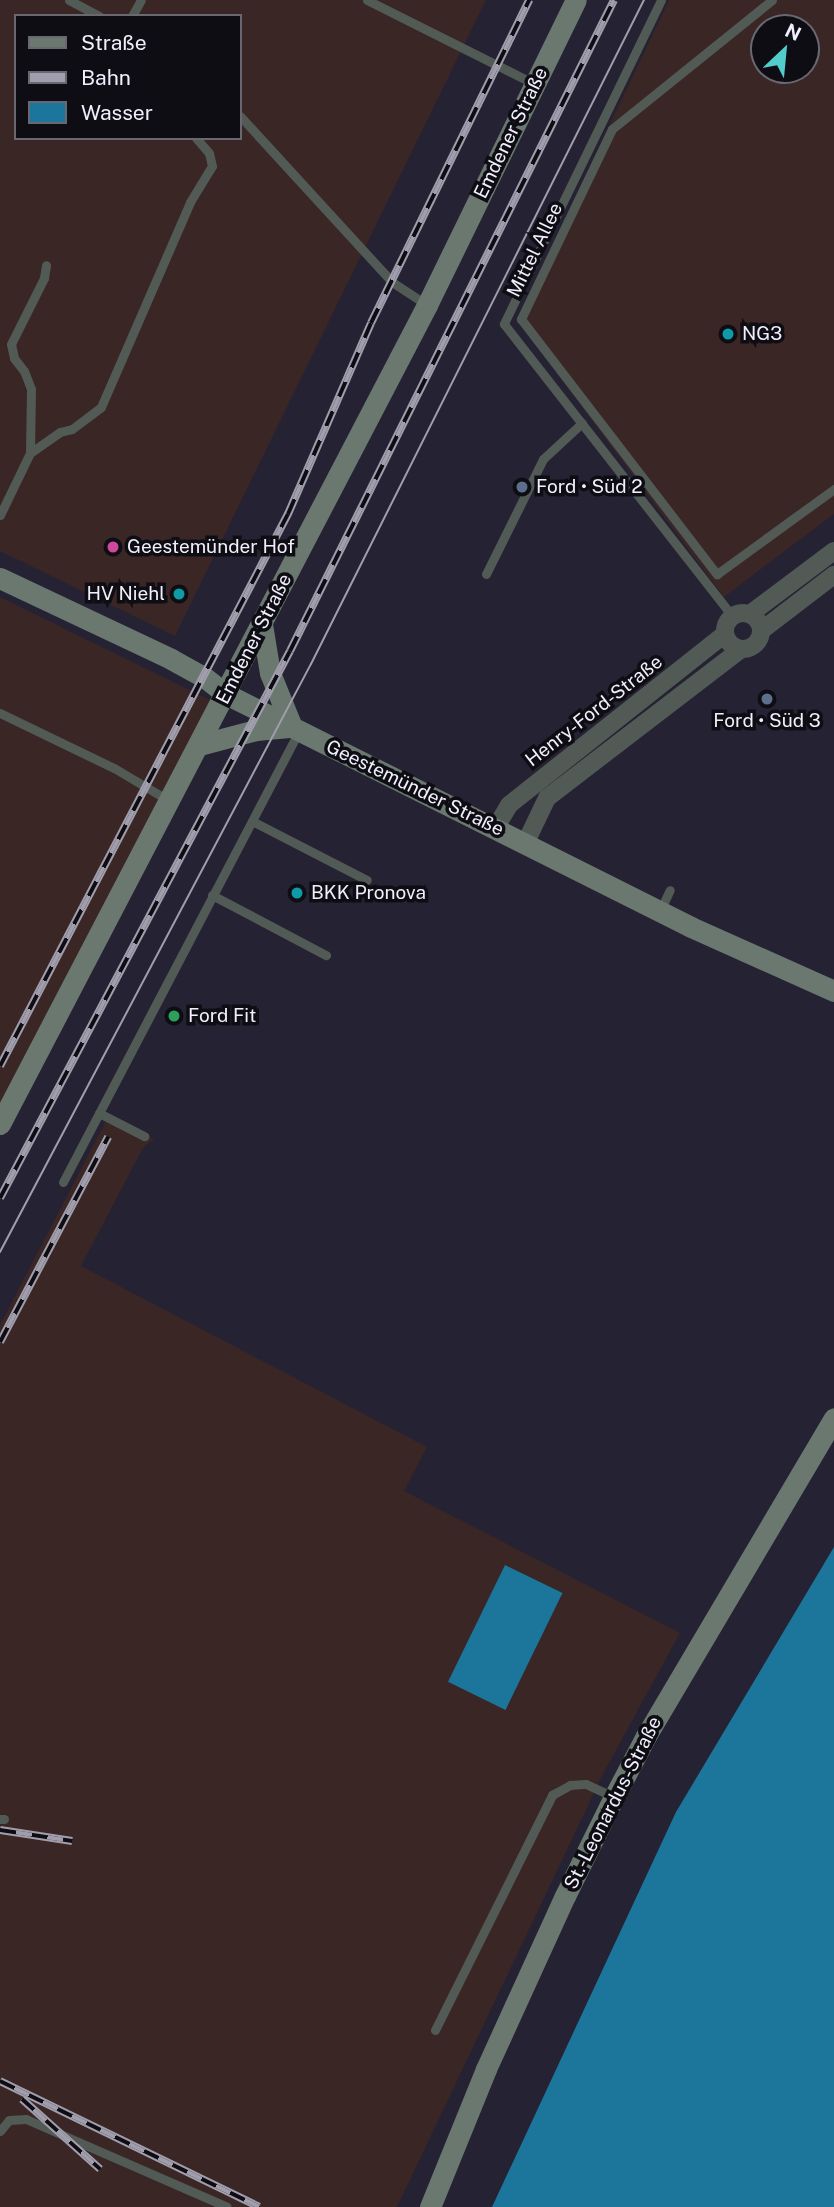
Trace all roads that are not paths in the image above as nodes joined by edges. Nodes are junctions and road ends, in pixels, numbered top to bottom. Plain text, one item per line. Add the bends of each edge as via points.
1 (69, 0) edge
2 (367, 0) edge
3 (576, 0) edge
4 (661, 0) edge
5 (772, 0) edge
6 (95, 14) edge
7 (535, 84) junction
8 (242, 118) edge
9 (198, 140) edge
10 (46, 265) dead end
11 (427, 305) junction
12 (582, 423) junction
13 (30, 453) junction
14 (834, 489) edge
15 (0, 515) edge
16 (834, 551) edge
17 (486, 574) dead end
18 (834, 575) edge
19 (0, 578) edge
20 (741, 615) junction
21 (262, 624) junction
22 (762, 630) junction
23 (725, 634) junction
24 (740, 650) junction
25 (226, 694) junction
26 (0, 713) edge
27 (296, 729) junction
28 (199, 746) junction
29 (170, 801) junction
30 (252, 821) junction
31 (496, 827) junction
32 (526, 842) junction
33 (367, 880) dead end
34 (670, 890) dead end
35 (212, 895) junction
36 (660, 911) junction
37 (326, 955) dead end
38 (834, 991) edge
39 (99, 1113) junction
40 (0, 1124) edge
41 (144, 1136) dead end
42 (63, 1182) dead end
43 (834, 1418) edge
44 (614, 1797) junction
45 (435, 2030) dead end
46 (0, 2131) edge
47 (227, 2207) edge
48 (430, 2207) edge

1 - 6 lane
2 - 7 lane
3 - 7 street, Emdener Straße
4 - 12 lane via 504,324
5 - 14 lane, Mittel Allee via 612,130 520,319 717,573
7 - 11 street, Emdener Straße
8 - 11 lane via 392,282
9 - 13 lane via 209,153 212,166 190,202 101,407
10 - 13 lane via 11,344 31,389
11 - 21 street, Emdener Straße
12 - 17 lane via 543,459
12 - 20 lane
13 - 15 lane
16 - 20 street
18 - 22 street, Henry-Ford-Straße
19 - 25 street, Geestemünder Straße via 171,659
20 - 22 street via 758,621
20 - 23 street, Henry-Ford-Straße via 726,624
21 - 25 street, Emdener Straße
21 - 27 street via 270,673
22 - 24 street, Henry-Ford-Straße via 755,645
23 - 24 street via 730,645
23 - 31 street, Henry-Ford-Straße via 509,805
24 - 32 street, Henry-Ford-Straße via 547,798
25 - 27 street, Geestemünder Straße
25 - 28 street, Emdener Straße
26 - 29 lane via 114,768
27 - 28 street via 256,730
27 - 30 lane
27 - 31 street, Geestemünder Straße
28 - 29 street, Emdener Straße
29 - 40 street, Emdener Straße
30 - 33 lane
30 - 35 lane
31 - 32 street, Geestemünder Straße
32 - 36 street, Geestemünder Straße
34 - 36 lane
35 - 37 lane
35 - 39 lane
36 - 38 street, Geestemünder Straße
39 - 41 lane
39 - 42 lane
43 - 44 street, St.-Leonardus-Straße
44 - 45 lane via 586,1784 570,1785 552,1795
44 - 48 street, St.-Leonardus-Straße via 486,2069
46 - 47 lane via 9,2120 26,2119

